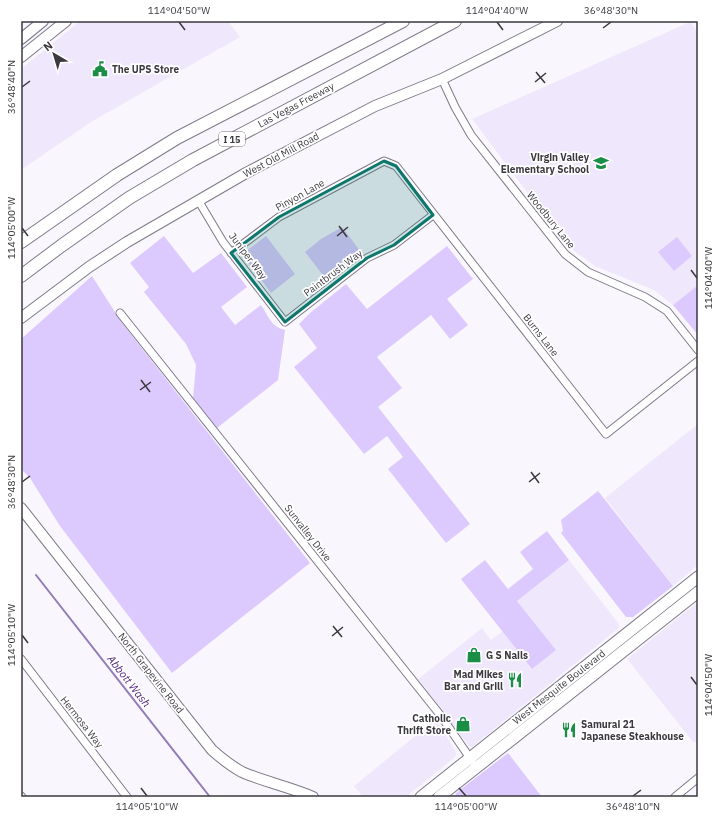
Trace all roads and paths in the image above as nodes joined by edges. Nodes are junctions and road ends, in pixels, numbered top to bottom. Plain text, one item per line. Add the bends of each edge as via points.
1 (43, 21) edge
2 (66, 21) edge
3 (403, 21) edge
4 (455, 21) edge
5 (557, 21) edge
6 (21, 38) edge
7 (21, 57) edge
8 (442, 79) junction
9 (384, 162) joint
10 (198, 200) junction
11 (433, 215) junction
12 (21, 242) edge
13 (231, 253) junction
14 (21, 276) edge
15 (120, 313) dead end
16 (21, 318) edge
17 (285, 322) joint
18 (698, 350) edge
19 (698, 361) edge
20 (21, 508) edge
21 (698, 577) edge
22 (698, 592) edge
23 (21, 659) edge
24 (525, 721) junction
25 (469, 758) junction
26 (477, 767) junction
27 (698, 778) edge
28 (127, 797) edge
29 (313, 797) edge
30 (421, 797) edge
31 (439, 797) edge
32 (675, 797) edge

1 - 6 street
2 - 7 street
3 - 12 highway, I 15 via 177,138 117,175
4 - 14 highway, Las Vegas Freeway / I 15 via 193,160 129,198
5 - 8 street, West Old Mill Road
8 - 10 street, West Old Mill Road via 375,106
8 - 18 street, Woodbury Lane via 471,135 565,254 588,272 646,297 667,311
9 - 11 street, Burns Lane via 396,166
9 - 13 street, Pinyon Lane via 279,218
10 - 13 street, Juniper Way
10 - 16 street, West Old Mill Road via 89,267
11 - 17 street, Paintbrush Way via 394,245 367,258
11 - 19 street, Burns Lane via 606,434
13 - 17 street, Juniper Way
15 - 25 street, Sunvalley Drive via 441,716
20 - 29 street, North Grapevine Road via 212,750 226,763 241,771
21 - 24 main road, West Mesquite Boulevard
22 - 24 main road, West Mesquite Boulevard
23 - 28 street, Hermosa Way
24 - 25 main road, West Mesquite Boulevard
24 - 26 main road, West Mesquite Boulevard
25 - 26 street, Sunvalley Drive
25 - 30 main road, West Mesquite Boulevard
26 - 31 main road, West Mesquite Boulevard
27 - 32 street

